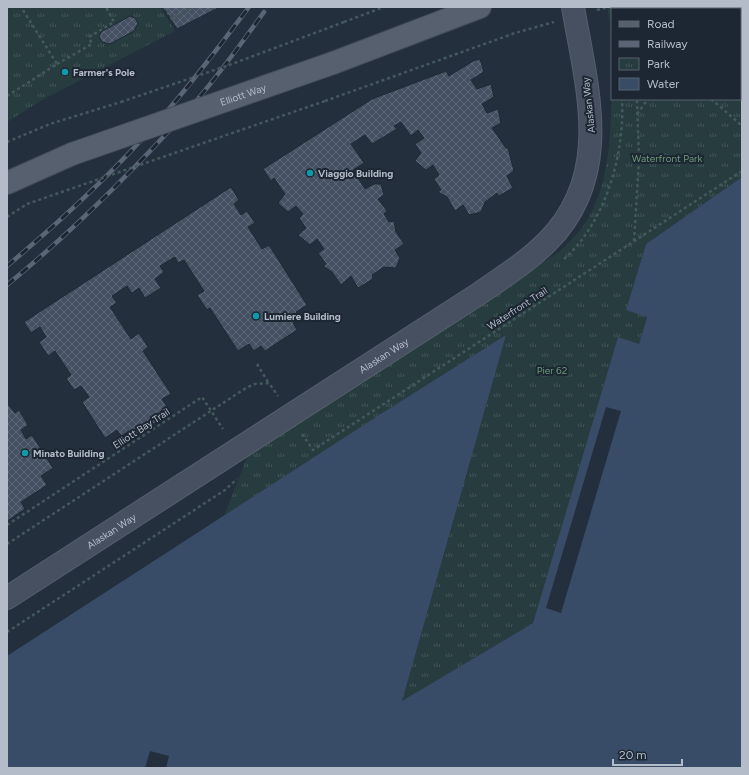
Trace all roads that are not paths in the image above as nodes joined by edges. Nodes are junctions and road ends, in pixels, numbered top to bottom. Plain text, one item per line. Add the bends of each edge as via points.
1 (480, 7) edge
2 (573, 7) edge
3 (7, 183) edge
4 (7, 598) edge

1 - 3 main road, Elliott Way, bridge via 333,63 72,154
2 - 4 main road, Alaskan Way via 589,102 590,156 587,174 575,205 547,242 477,295

